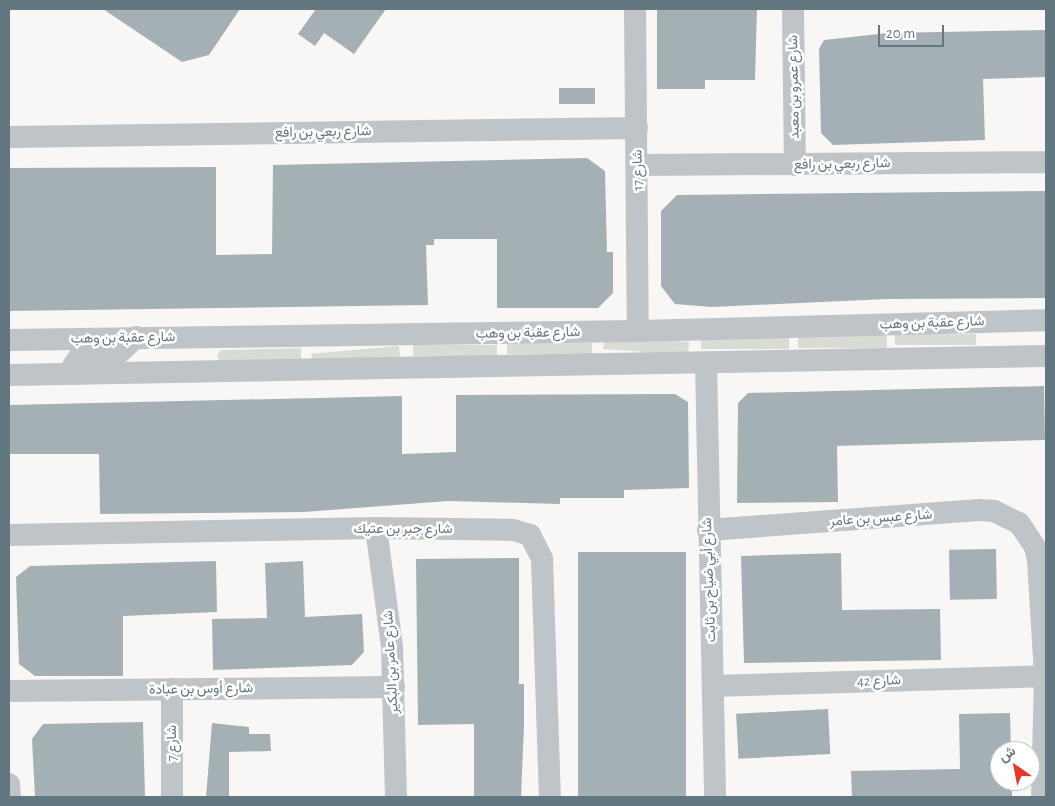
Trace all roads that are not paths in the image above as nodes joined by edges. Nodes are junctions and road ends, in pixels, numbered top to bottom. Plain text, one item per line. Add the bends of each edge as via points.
1 (636, 9) edge
2 (793, 9) edge
3 (637, 128) junction
4 (9, 137) edge
5 (1046, 162) edge
6 (638, 165) junction
7 (795, 165) junction
8 (1046, 320) edge
9 (638, 331) junction
10 (136, 337) junction
11 (9, 340) edge
12 (1046, 356) edge
13 (706, 363) junction
14 (78, 374) junction
15 (9, 375) edge
16 (376, 528) junction
17 (708, 530) junction
18 (9, 534) edge
19 (1038, 534) edge
20 (1045, 676) edge
21 (394, 686) junction
22 (713, 686) junction
23 (172, 689) junction
24 (9, 691) edge
25 (9, 784) edge
26 (10, 797) edge
27 (172, 797) edge
28 (396, 797) edge
29 (550, 797) edge
30 (715, 797) edge
31 (1042, 797) edge

1 - 3 street, شارع 17
2 - 7 street, شارع عمرو بن معبد
3 - 4 street, شارع ربعي بن رافع
3 - 6 street, شارع 17
5 - 7 street, شارع ربعي بن رافع
6 - 7 street, شارع ربعي بن رافع
6 - 9 street, شارع 17
8 - 9 street, شارع عقبة بن وهب
9 - 10 street, شارع عقبة بن وهب
10 - 11 street, شارع عقبة بن وهب
10 - 14 street via 120,352 80,356 73,366
12 - 13 street
13 - 14 street
13 - 17 street, شارع أبي ضياح بن ثابت
14 - 15 street
16 - 18 street, شارع جبر بن عتيك
16 - 21 street, شارع عامر بن البكير via 388,607
16 - 29 street, شارع جبر بن عتيك via 513,530 536,540 542,559
17 - 19 street, شارع عبس بن عامر via 979,510 1008,516
17 - 22 street, شارع أبي ضياح بن ثابت
19 - 20 street
20 - 22 street, شارع 42
20 - 31 street
21 - 23 street, شارع أوس بن عبادة
21 - 28 street, شارع عامر بن البكير
22 - 30 street, شارع أبي ضياح بن ثابت
23 - 24 street, شارع أوس بن عبادة
23 - 27 street, شارع 7
25 - 26 street

